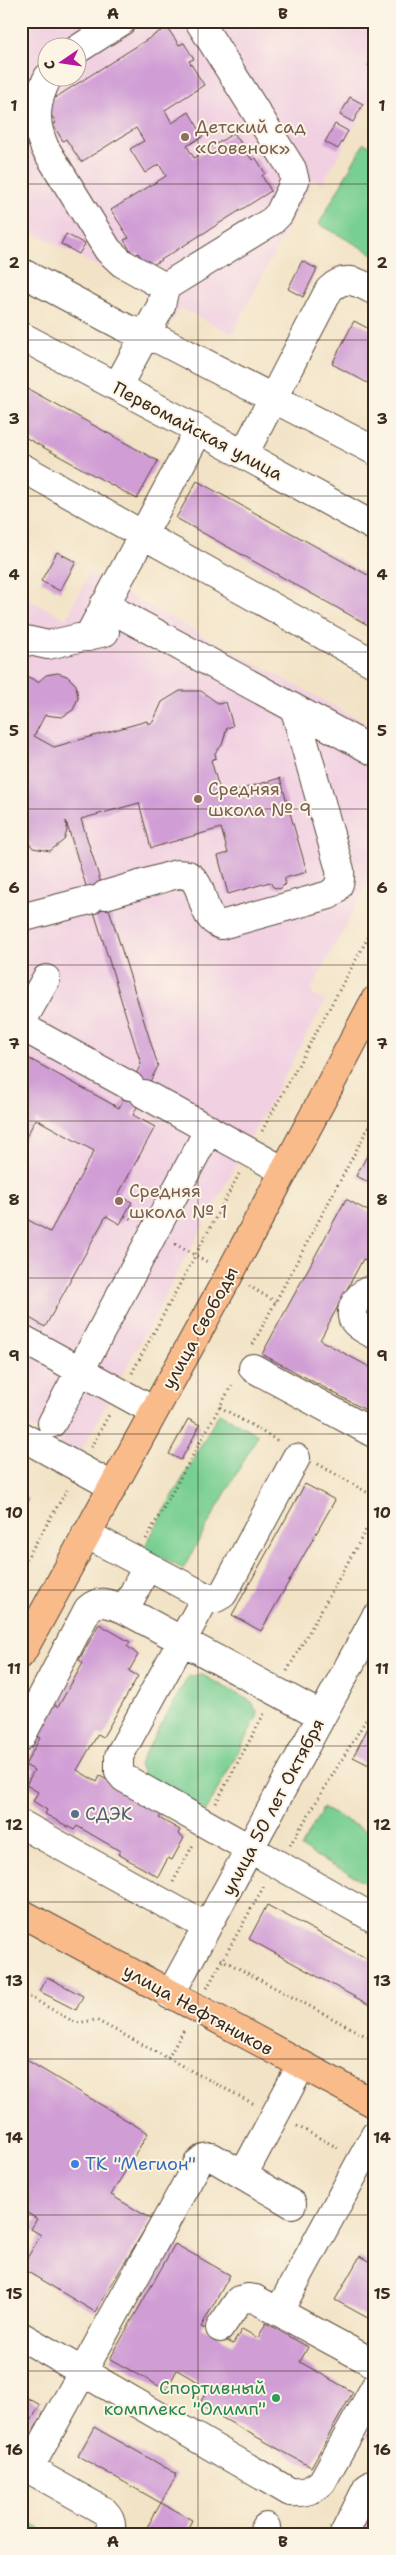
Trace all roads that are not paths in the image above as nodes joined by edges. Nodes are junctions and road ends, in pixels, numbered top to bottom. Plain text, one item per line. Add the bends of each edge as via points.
1 (122, 21) edge
2 (199, 21) edge
3 (88, 43) edge
4 (42, 88) edge
5 (21, 272) edge
6 (165, 287) junction
7 (375, 291) edge
8 (146, 334) junction
9 (21, 336) edge
10 (117, 387) junction
11 (273, 398) junction
12 (199, 430) junction
13 (375, 451) edge
14 (244, 454) junction
15 (21, 468) edge
16 (375, 527) edge
17 (142, 533) junction
18 (104, 605) junction
19 (138, 624) junction
20 (88, 637) junction
21 (21, 639) edge
22 (375, 664) edge
23 (295, 710) junction
24 (328, 728) junction
25 (375, 752) edge
26 (309, 761) junction
27 (21, 918) edge
28 (46, 979) dead end
29 (375, 1000) edge
30 (21, 1025) edge
31 (209, 1129) junction
32 (284, 1171) junction
33 (375, 1290) edge
34 (375, 1335) edge
35 (21, 1338) edge
36 (253, 1368) dead end
37 (80, 1370) junction
38 (154, 1411) junction
39 (52, 1423) dead end
40 (375, 1434) edge
41 (21, 1436) edge
42 (296, 1458) dead end
43 (112, 1486) junction
44 (86, 1534) junction
45 (147, 1566) junction
46 (206, 1597) junction
47 (124, 1610) junction
48 (375, 1618) edge
49 (182, 1642) junction
50 (21, 1654) edge
51 (322, 1716) junction
52 (21, 1736) edge
53 (21, 1824) edge
54 (250, 1849) junction
55 (21, 1913) edge
56 (375, 1918) edge
57 (207, 1927) junction
58 (170, 1995) junction
59 (301, 2066) junction
60 (375, 2104) edge
61 (375, 2135) edge
62 (243, 2175) junction
63 (292, 2204) dead end
64 (278, 2312) junction
65 (220, 2328) dead end
66 (21, 2336) edge
67 (375, 2364) edge
68 (82, 2371) junction
69 (375, 2387) edge
70 (24, 2472) edge
71 (375, 2483) edge
72 (108, 2534) edge
73 (344, 2534) edge

1 - 3 street
2 - 6 street via 292,170 295,181 279,214 272,221
4 - 6 street via 36,109 44,148 108,250 122,263
5 - 8 street via 126,328
6 - 8 street via 161,306
7 - 11 street via 354,280 345,280 329,290
8 - 10 street
8 - 11 street
9 - 10 street, Первомайская улица
10 - 12 street, Первомайская улица
11 - 13 street
11 - 14 street
12 - 14 street, Первомайская улица
12 - 17 street
14 - 16 street, Первомайская улица
15 - 17 street
17 - 18 street
17 - 22 street
18 - 19 street
18 - 20 street
19 - 20 street
19 - 23 street
20 - 21 street via 48,645
23 - 24 street
23 - 26 street
24 - 25 street
24 - 26 street
26 - 27 street via 340,870 341,881 329,896 220,925 209,918 198,884 188,875 177,874
28 - 30 street
29 - 32 main road, улица Свободы
30 - 31 street
31 - 32 street
31 - 37 street
32 - 38 main road, улица Свободы
33 - 34 street via 362,1293 352,1312 353,1320 359,1326
35 - 37 street
36 - 40 street
37 - 38 street
37 - 39 street
38 - 43 main road, улица Свободы
41 - 43 street
42 - 46 street via 223,1594 216,1598
43 - 44 main road, улица Свободы
44 - 45 street
44 - 50 main road, улица Свободы
45 - 46 street
45 - 47 street
46 - 49 street
47 - 49 street
47 - 52 street via 101,1602 88,1609
48 - 51 street, улица 50 лет Октября
49 - 51 street
49 - 54 street via 119,1756 119,1772 124,1778
51 - 54 street, улица 50 лет Октября
53 - 57 street
54 - 56 street
54 - 57 street, улица 50 лет Октября
55 - 58 main road, улица Нефтяников
57 - 58 street, улица 50 лет Октября
58 - 59 main road, улица Нефтяников
59 - 60 main road, улица Нефтяников
59 - 62 street
61 - 64 street
62 - 63 street
62 - 68 street via 212,2157 204,2158 198,2164
64 - 65 street via 255,2299 239,2300
64 - 67 street
66 - 68 street
68 - 69 street via 290,2492 302,2493 313,2490 322,2482
68 - 70 street
70 - 72 street via 104,2511 111,2518 112,2528
71 - 73 street via 367,2488

